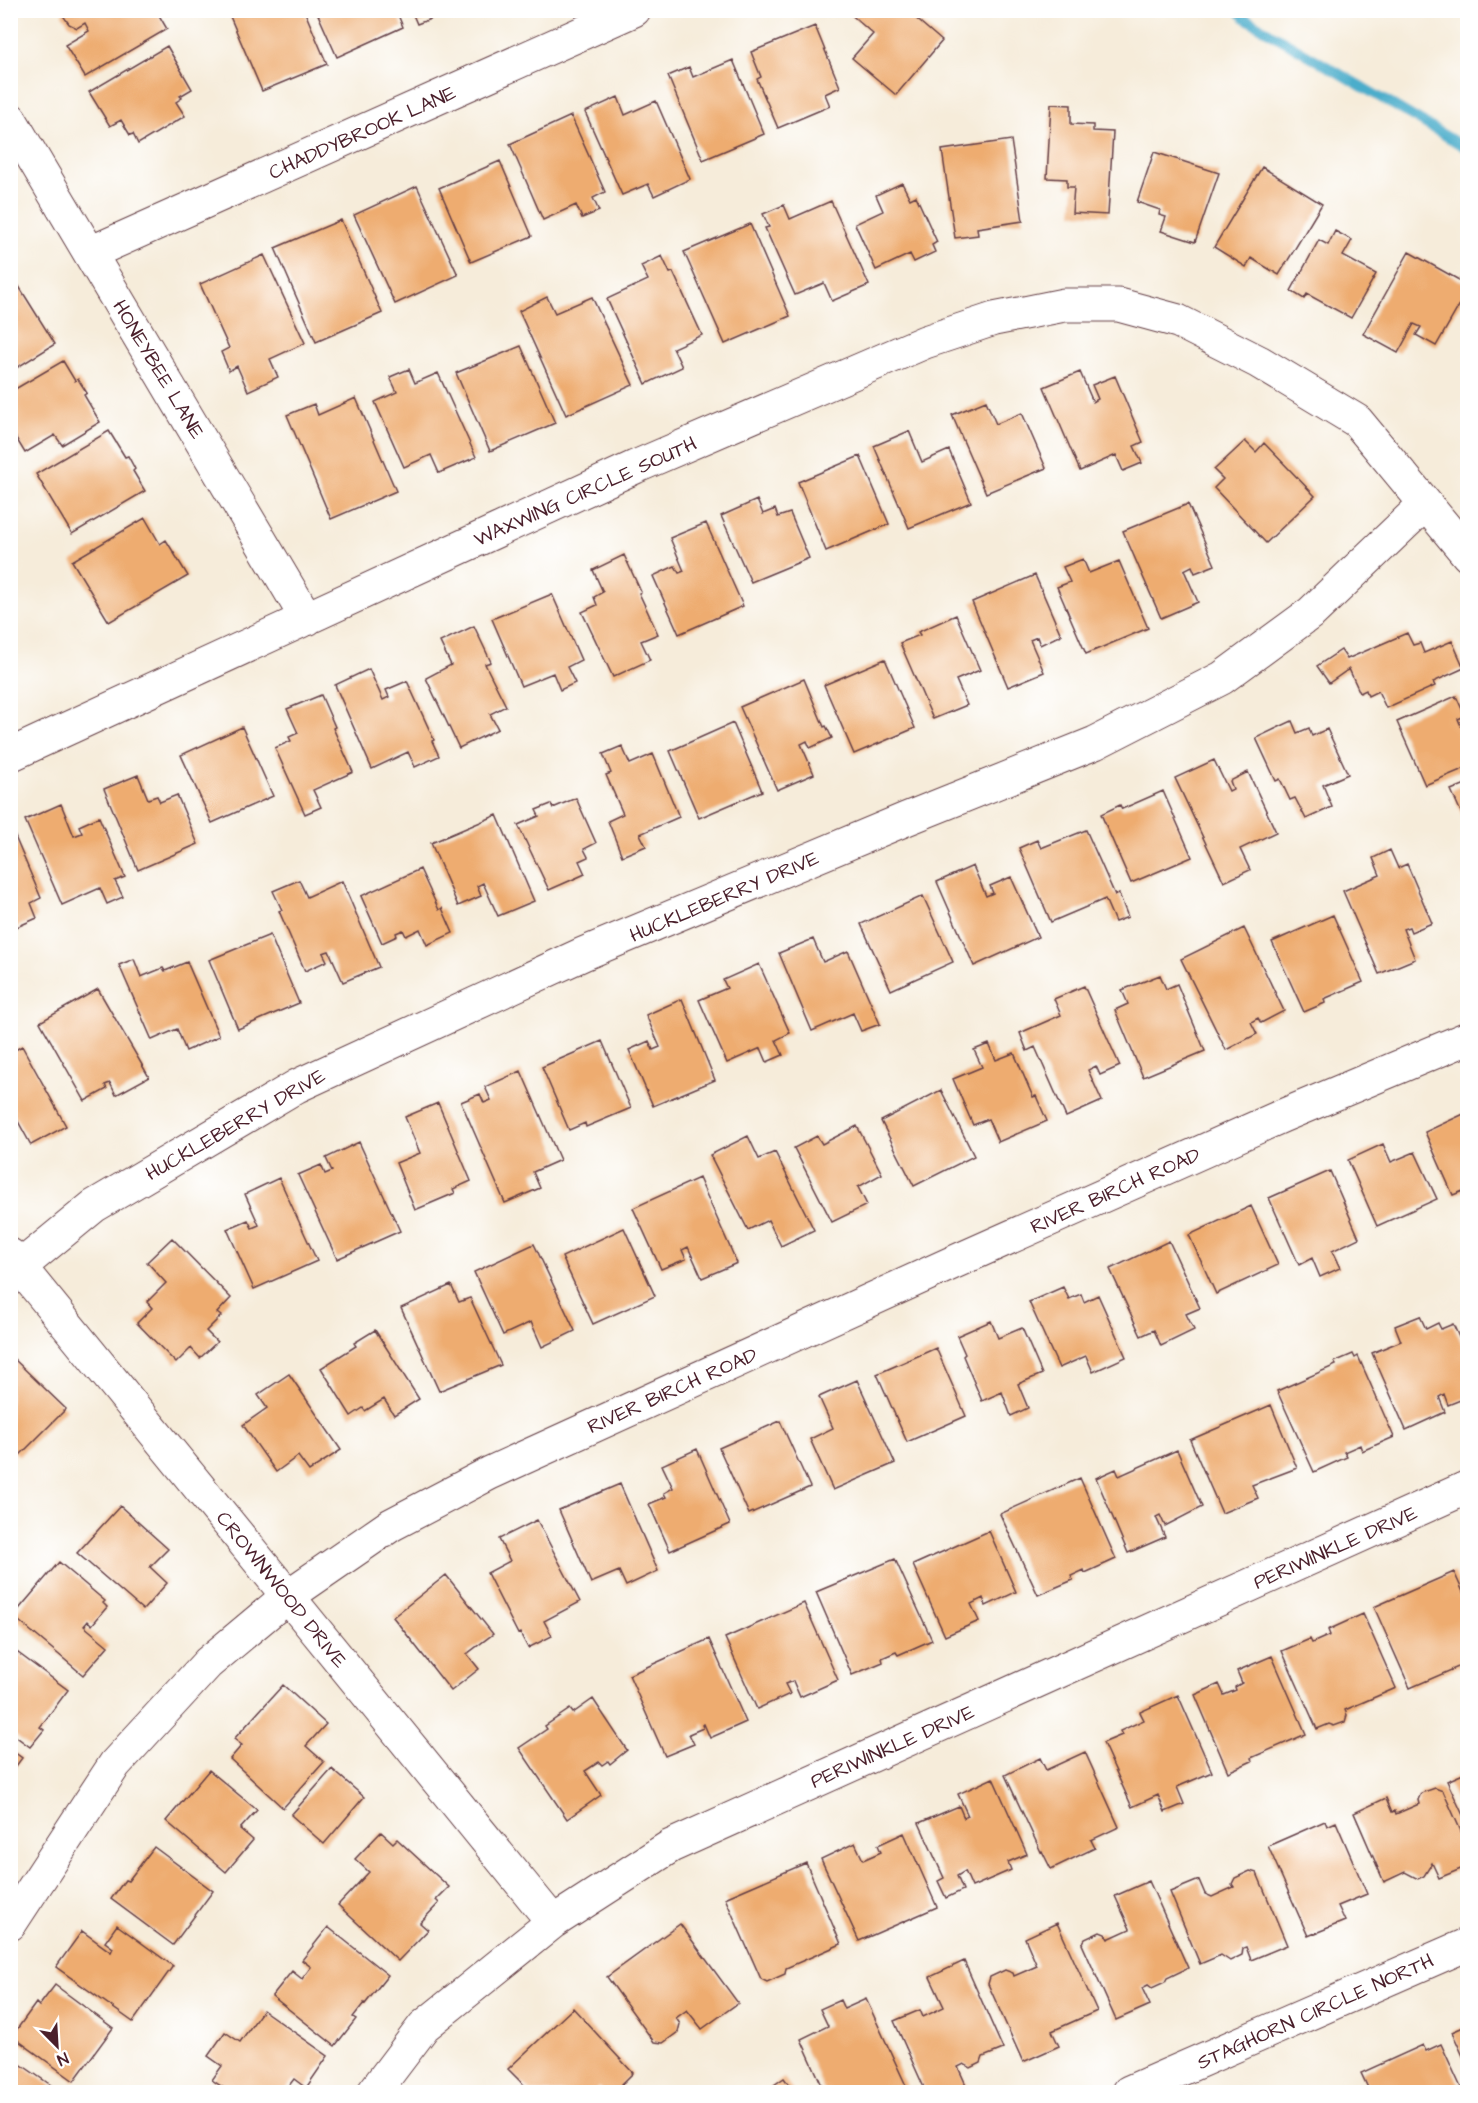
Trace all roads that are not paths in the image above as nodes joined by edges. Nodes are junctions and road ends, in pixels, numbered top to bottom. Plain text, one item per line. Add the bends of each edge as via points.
1 (634, 10) edge
2 (10, 119) edge
3 (90, 253) junction
4 (1425, 504) junction
5 (1467, 555) edge
6 (307, 619) junction
7 (10, 755) edge
8 (1467, 1038) edge
9 (14, 1266) edge
10 (1467, 1487) edge
11 (288, 1596) junction
12 (553, 1922) junction
13 (10, 1924) edge
14 (1467, 1944) edge
15 (374, 2092) edge
16 (1129, 2092) edge

1 - 3 street, CHADDYBROOK LANE
2 - 3 street, HONEYBEE LANE
3 - 6 street, HONEYBEE LANE
4 - 5 street, WAXWING CIRCLE SOUTH
4 - 6 street, WAXWING CIRCLE SOUTH via 1357,421 1259,362 1178,321 1119,305 1064,305 994,319 925,342 635,467
4 - 9 street, HUCKLEBERRY DRIVE via 1312,612 1222,678 1095,743 583,954 297,1086 94,1206
6 - 7 street, WAXWING CIRCLE SOUTH
8 - 11 street, RIVER BIRCH ROAD via 1037,1225 490,1473 392,1526
9 - 11 street, CROWNWOOD DRIVE
10 - 12 street, PERIWINKLE DRIVE via 671,1846
11 - 12 street, CROWNWOOD DRIVE
11 - 13 street, RIVER BIRCH ROAD via 208,1664 115,1764
12 - 15 street, PERIWINKLE DRIVE via 424,2026
14 - 16 street, STAGHORN CIRCLE NORTH

